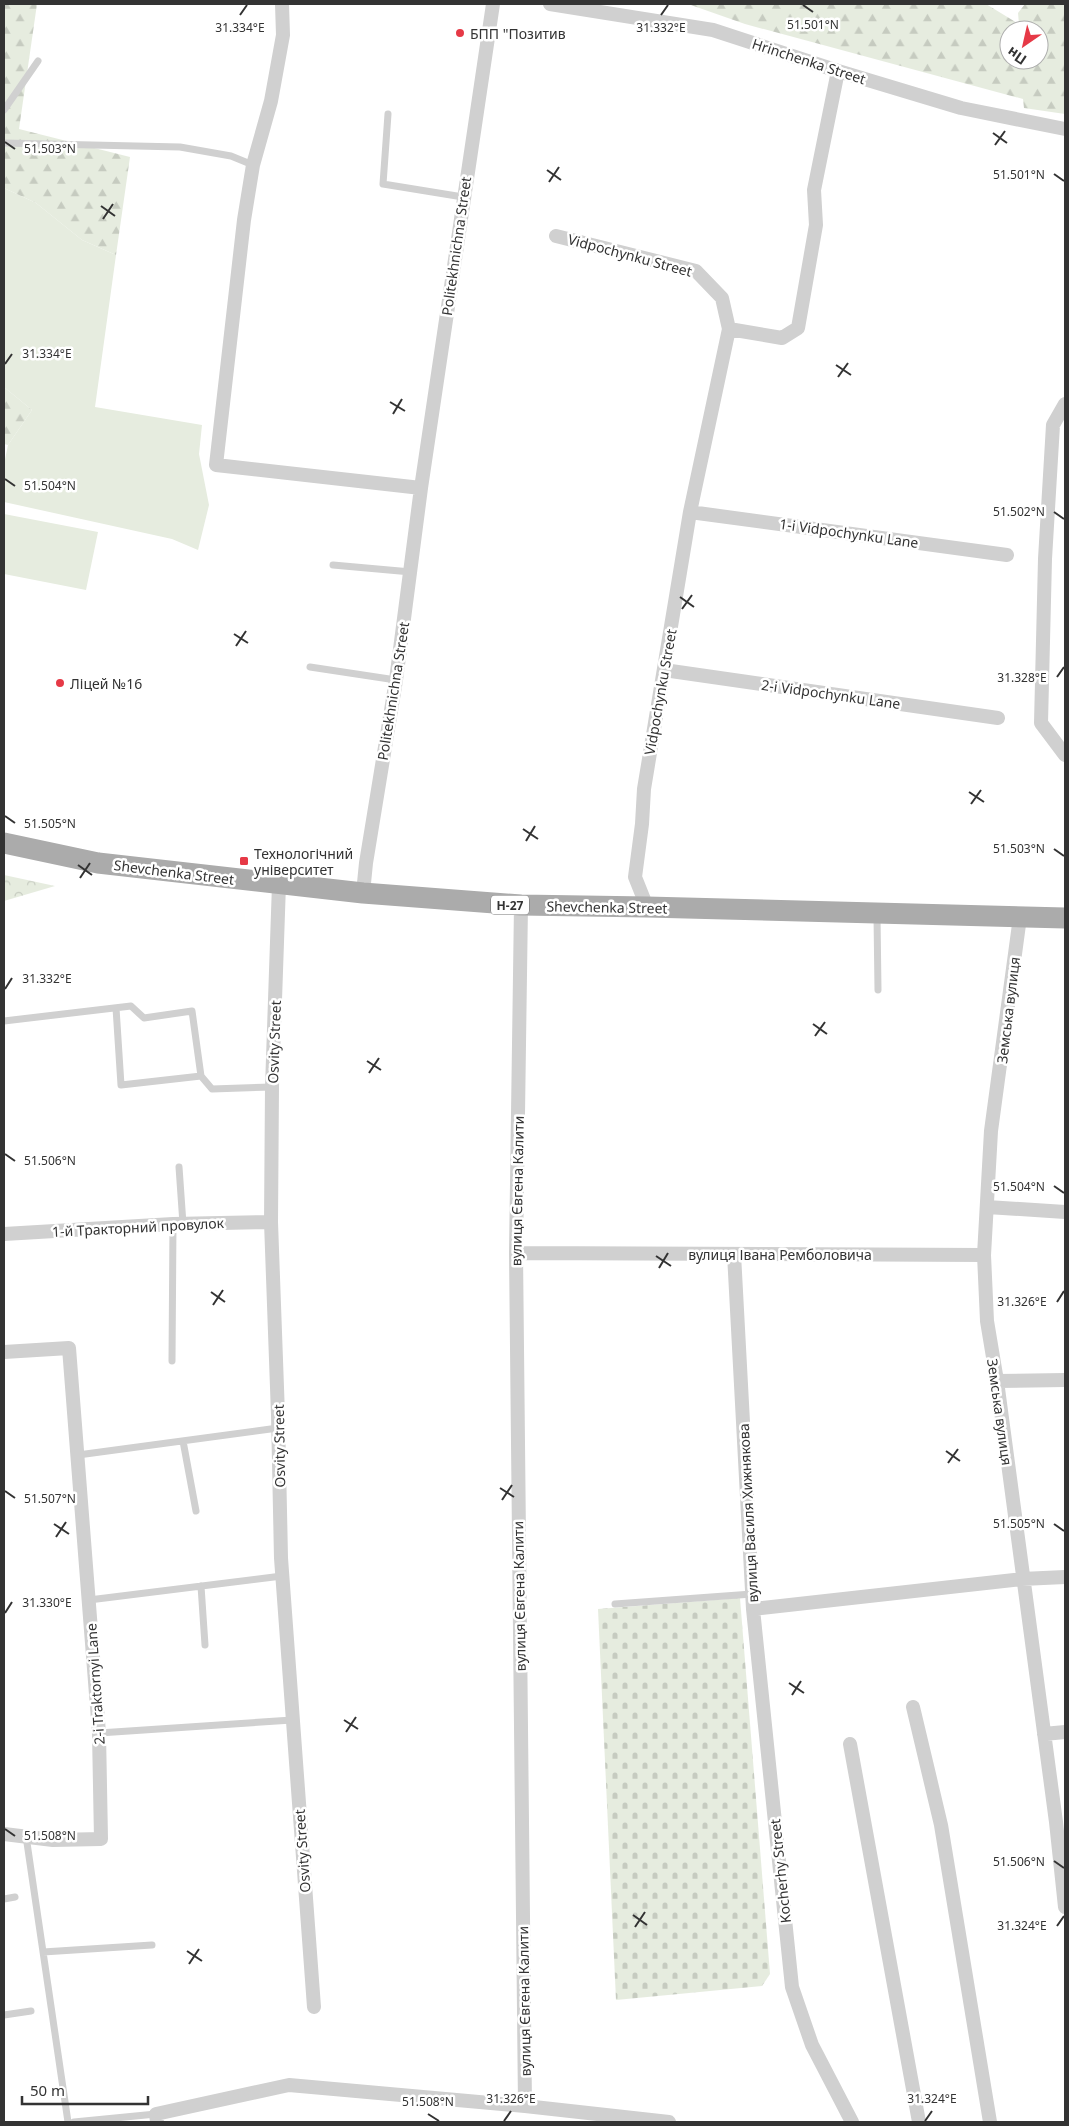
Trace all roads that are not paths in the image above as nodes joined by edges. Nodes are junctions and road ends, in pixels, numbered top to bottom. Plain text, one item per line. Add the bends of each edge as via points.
1 (282, 4) edge
2 (492, 4) edge
3 (550, 4) edge
4 (38, 61) dead end
5 (838, 71) junction
6 (4, 110) edge
7 (388, 114) dead end
8 (1065, 129) edge
9 (4, 143) edge
10 (253, 165) junction
11 (463, 197) junction
12 (556, 236) dead end
13 (729, 329) junction
14 (1065, 404) edge
15 (421, 488) junction
16 (690, 512) junction
17 (1007, 555) dead end
18 (333, 565) dead end
19 (411, 572) junction
20 (310, 666) dead end
21 (664, 670) junction
22 (396, 680) junction
23 (998, 718) dead end
24 (1065, 755) edge
25 (4, 843) edge
26 (279, 884) junction
27 (363, 893) junction
28 (521, 906) junction
29 (647, 907) junction
30 (876, 913) junction
31 (1020, 917) junction
32 (1065, 918) edge
33 (878, 990) dead end
34 (116, 1008) junction
35 (4, 1021) edge
36 (201, 1076) junction
37 (272, 1087) junction
38 (179, 1167) dead end
39 (987, 1207) junction
40 (1065, 1212) edge
41 (271, 1222) junction
42 (178, 1224) junction
43 (4, 1234) edge
44 (516, 1253) junction
45 (734, 1254) junction
46 (984, 1255) junction
47 (4, 1352) edge
48 (172, 1361) dead end
49 (1065, 1380) edge
50 (996, 1381) junction
51 (278, 1428) junction
52 (183, 1441) junction
53 (78, 1455) junction
54 (196, 1511) dead end
55 (282, 1576) junction
56 (1065, 1577) edge
57 (1022, 1579) junction
58 (200, 1586) junction
59 (752, 1594) junction
60 (89, 1600) junction
61 (615, 1604) dead end
62 (753, 1609) junction
63 (205, 1645) dead end
64 (913, 1707) dead end
65 (292, 1720) junction
66 (1065, 1732) edge
67 (99, 1733) junction
68 (1044, 1734) junction
69 (850, 1744) dead end
70 (4, 1834) edge
71 (26, 1835) junction
72 (14, 1897) dead end
73 (4, 1899) edge
74 (1065, 1907) edge
75 (152, 1945) dead end
76 (43, 1952) junction
77 (314, 2007) dead end
78 (31, 2011) dead end
79 (4, 2015) edge
80 (525, 2106) junction
81 (156, 2118) edge
82 (68, 2122) edge
83 (74, 2122) edge
84 (669, 2122) edge
85 (852, 2122) edge
86 (919, 2122) edge
87 (990, 2122) edge

1 - 10 street via 283,35 271,101
2 - 11 street, Politekhnichna Street
3 - 5 street, Hrinchenka Street via 713,30
4 - 6 lane
5 - 8 street, Hrinchenka Street via 961,108
5 - 13 street via 814,190 816,225 798,328 782,338
7 - 11 lane via 383,184
9 - 10 lane via 180,147 231,156
10 - 15 street via 216,465
11 - 15 street, Politekhnichna Street
12 - 13 street, Vidpochynku Street via 696,271 722,298
13 - 16 street, Vidpochynku Street
14 - 24 street via 1053,425 1040,723
15 - 19 street, Politekhnichna Street
16 - 17 street, 1-i Vidpochynku Lane
16 - 21 street, Vidpochynku Street
18 - 19 lane
19 - 22 street, Politekhnichna Street
20 - 22 lane
21 - 23 street, 2-i Vidpochynku Lane
21 - 29 street, Vidpochynku Street via 644,789 635,877
22 - 27 street, Politekhnichna Street
25 - 26 main road, Shevchenka Street / Н-27 via 98,863
26 - 27 main road, Shevchenka Street / Н-27
26 - 37 street, Osvity Street
27 - 28 main road, Shevchenka Street / Н-27
28 - 29 main road, Shevchenka Street / Н-27
28 - 44 street, вулиця Євгена Калити
29 - 30 main road, Shevchenka Street / Н-27
30 - 31 main road, Shevchenka Street / Н-27
30 - 33 lane
31 - 32 main road, Shevchenka Street / Н-27
31 - 39 street, Земська вулиця via 991,1131
34 - 35 lane
34 - 36 lane via 131,1006 144,1018 192,1011
34 - 36 lane via 121,1085
36 - 37 lane via 212,1090
37 - 41 street, Osvity Street
38 - 42 lane
39 - 40 street
39 - 46 street, Земська вулиця
41 - 42 street, 1-й Тракторний провулок
41 - 51 street, Osvity Street
42 - 43 street, 1-й Тракторний провулок
42 - 48 lane
44 - 45 street, вулиця Івана Ремболовича
44 - 80 street, вулиця Євгена Калити
45 - 46 street, вулиця Івана Ремболовича
45 - 59 street, вулиця Василя Хижнякова
46 - 50 street, Земська вулиця via 987,1321
47 - 53 street, 2-i Traktornyi Lane via 69,1348
49 - 50 street
50 - 57 street, Земська вулиця
51 - 52 lane
51 - 55 street, Osvity Street
52 - 53 lane
52 - 54 lane
53 - 60 street, 2-i Traktornyi Lane
55 - 58 lane
55 - 65 street, Osvity Street
56 - 57 street, вулиця Василя Хижнякова
57 - 62 street, вулиця Василя Хижнякова
57 - 68 street, Земська вулиця
58 - 60 lane
58 - 63 lane
59 - 61 lane
59 - 62 street, вулиця Василя Хижнякова
60 - 67 street, 2-i Traktornyi Lane
62 - 85 street, Kocherhy Street via 792,1987 812,2045
64 - 87 street via 941,1825
65 - 67 lane
65 - 77 street, Osvity Street
66 - 68 street
67 - 71 street, 2-i Traktornyi Lane via 101,1839 53,1840
68 - 74 street, Земська вулиця
69 - 86 street
70 - 71 street, 2-i Traktornyi Lane
71 - 76 lane
72 - 73 lane
75 - 76 lane
76 - 82 lane
78 - 79 lane
80 - 81 street via 289,2085
80 - 84 street
81 - 83 lane

